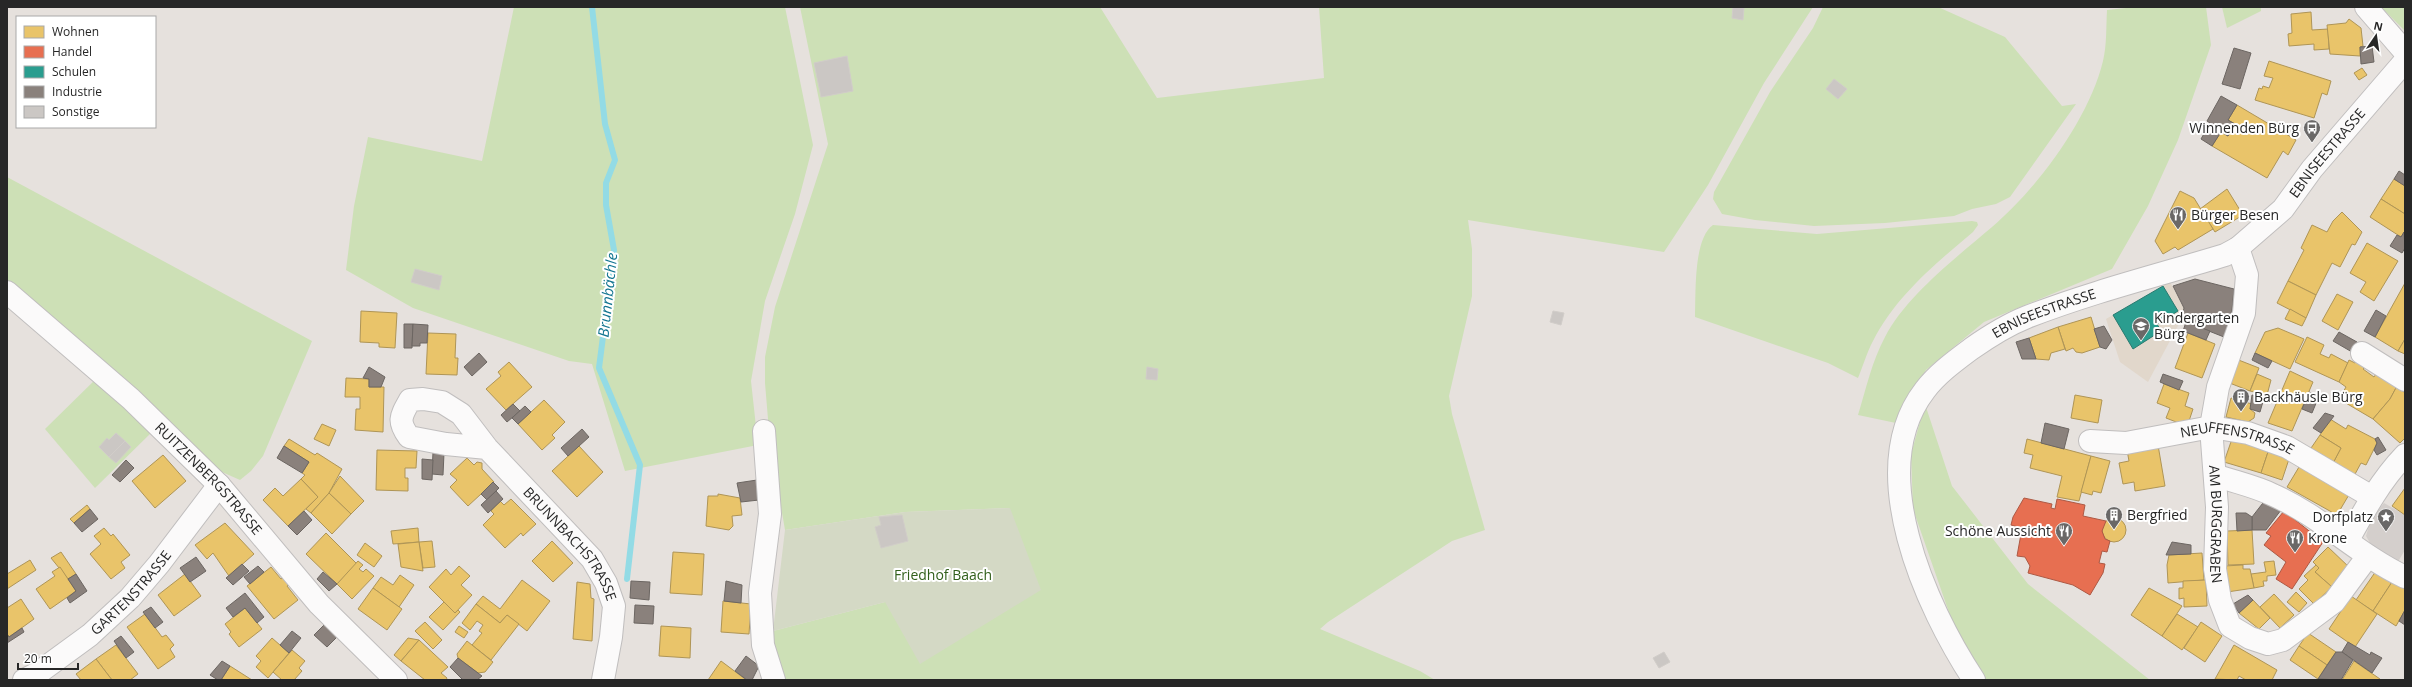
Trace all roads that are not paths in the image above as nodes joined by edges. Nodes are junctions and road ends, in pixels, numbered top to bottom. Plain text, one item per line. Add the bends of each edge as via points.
1 (2366, 7) edge
2 (2405, 52) edge
3 (2405, 61) edge
4 (2238, 248) junction
5 (7, 292) edge
6 (2362, 352) dead end
7 (2405, 380) edge
8 (2211, 427) junction
9 (764, 431) dead end
10 (2090, 441) dead end
11 (487, 448) dead end
12 (2405, 455) edge
13 (2215, 475) junction
14 (220, 485) junction
15 (2372, 496) junction
16 (2348, 540) junction
17 (2368, 556) junction
18 (2405, 577) edge
19 (24, 680) edge
20 (396, 680) edge
21 (603, 680) edge
22 (774, 680) edge
23 (1974, 680) edge

1 - 2 street
3 - 4 street, EBNISEESTRASSE via 2312,169 2284,209
4 - 8 street, AM BURGGRABEN via 2247,275 2244,313 2218,387
4 - 23 street, EBNISEESTRASSE via 2225,255 2026,317 1988,337 1955,361 1925,390 1911,415 1901,446 1898,484 1905,528 1922,578 1955,650
5 - 14 street, RUITZENBERGSTRASSE via 131,399
6 - 7 street
8 - 10 street, NEUFFENSTRASSE via 2126,443
8 - 13 street, AM BURGGRABEN
8 - 15 street, NEUFFENSTRASSE via 2248,433 2287,447
9 - 22 street via 770,514 760,593 763,645
11 - 21 street, BRUNNBACHSTRASSE via 592,559 606,583 614,606
12 - 15 street
13 - 16 street via 2273,495
13 - 17 street, AM BURGGRABEN via 2215,569 2220,600 2230,626 2250,638 2268,644 2283,640 2301,628 2334,602
14 - 19 street, GARTENSTRASSE via 130,598 90,635 38,673
14 - 20 street, RUITZENBERGSTRASSE via 319,604
15 - 16 street
16 - 17 street
17 - 18 street

